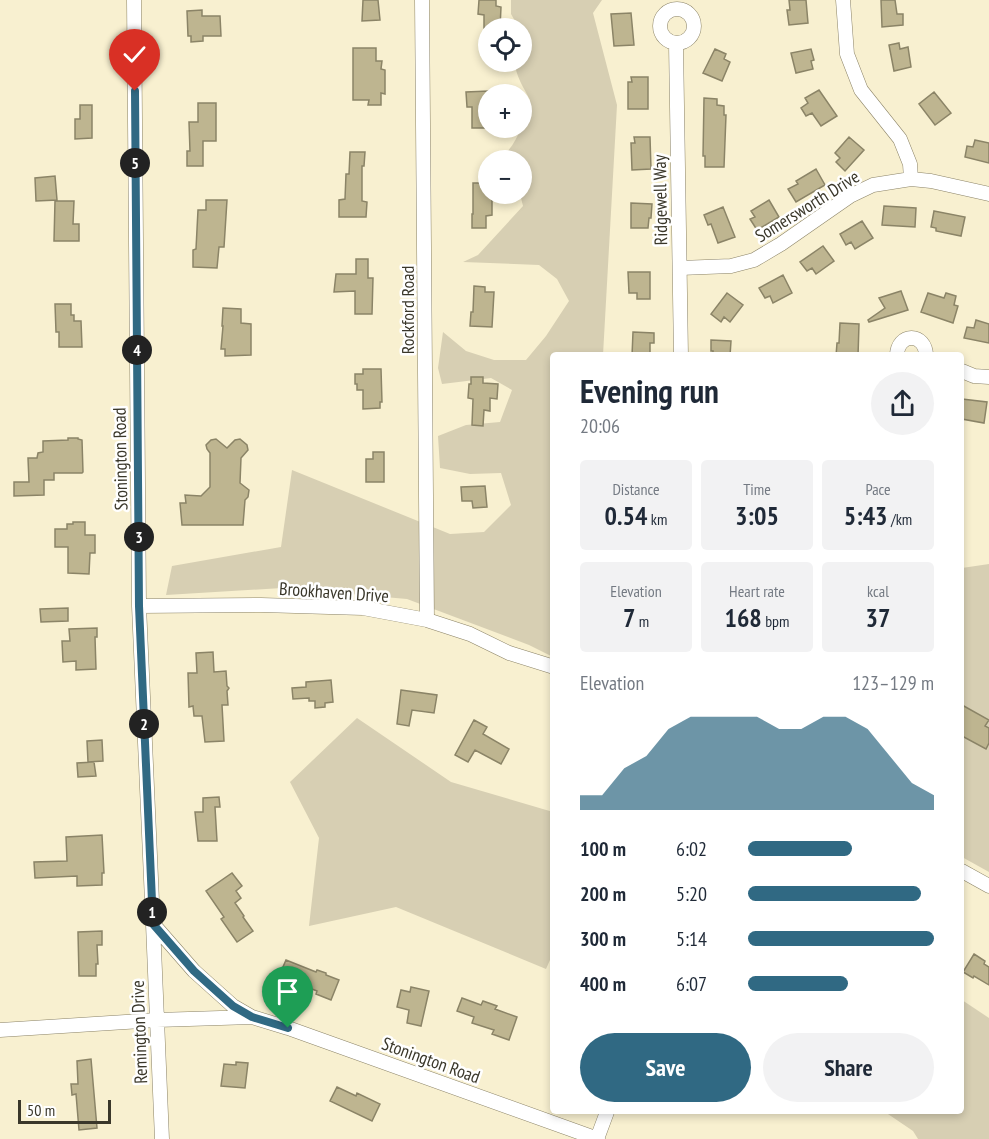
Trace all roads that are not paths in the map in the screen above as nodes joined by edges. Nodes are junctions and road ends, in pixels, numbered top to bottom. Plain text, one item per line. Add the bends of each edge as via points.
1 (134, 0) edge
2 (422, 0) edge
3 (843, 0) edge
4 (675, 44) dead end
5 (911, 179) junction
6 (989, 194) edge
7 (680, 268) junction
8 (681, 352) edge
9 (897, 352) edge
10 (926, 352) edge
11 (964, 372) edge
12 (989, 377) edge
13 (139, 606) junction
14 (427, 620) junction
15 (550, 666) edge
16 (964, 872) edge
17 (989, 886) edge
18 (153, 924) junction
19 (252, 1017) junction
20 (157, 1020) junction
21 (0, 1030) edge
22 (606, 1114) edge
23 (162, 1139) edge
24 (598, 1139) edge

1 - 13 street, Stonington Road
2 - 14 street, Rockford Road
3 - 5 street via 847,54 857,81 900,139 910,164
4 - 7 street, Ridgewell Way
5 - 6 street, Somersworth Drive
5 - 7 street, Somersworth Drive via 873,185 850,196 754,260 731,266
7 - 8 street, Ridgewell Way
9 - 10 street via 901,342 915,338
11 - 12 street
13 - 14 street, Brookhaven Drive via 363,608
13 - 18 street, Stonington Road
14 - 15 street, Brookhaven Drive
16 - 17 street
18 - 19 street, Stonington Road via 194,971 233,1006
18 - 20 street, Remington Drive
19 - 20 street, Stonington Road
19 - 24 street, Stonington Road
20 - 21 street, Stonington Road
20 - 23 street, Remington Drive
22 - 24 street

